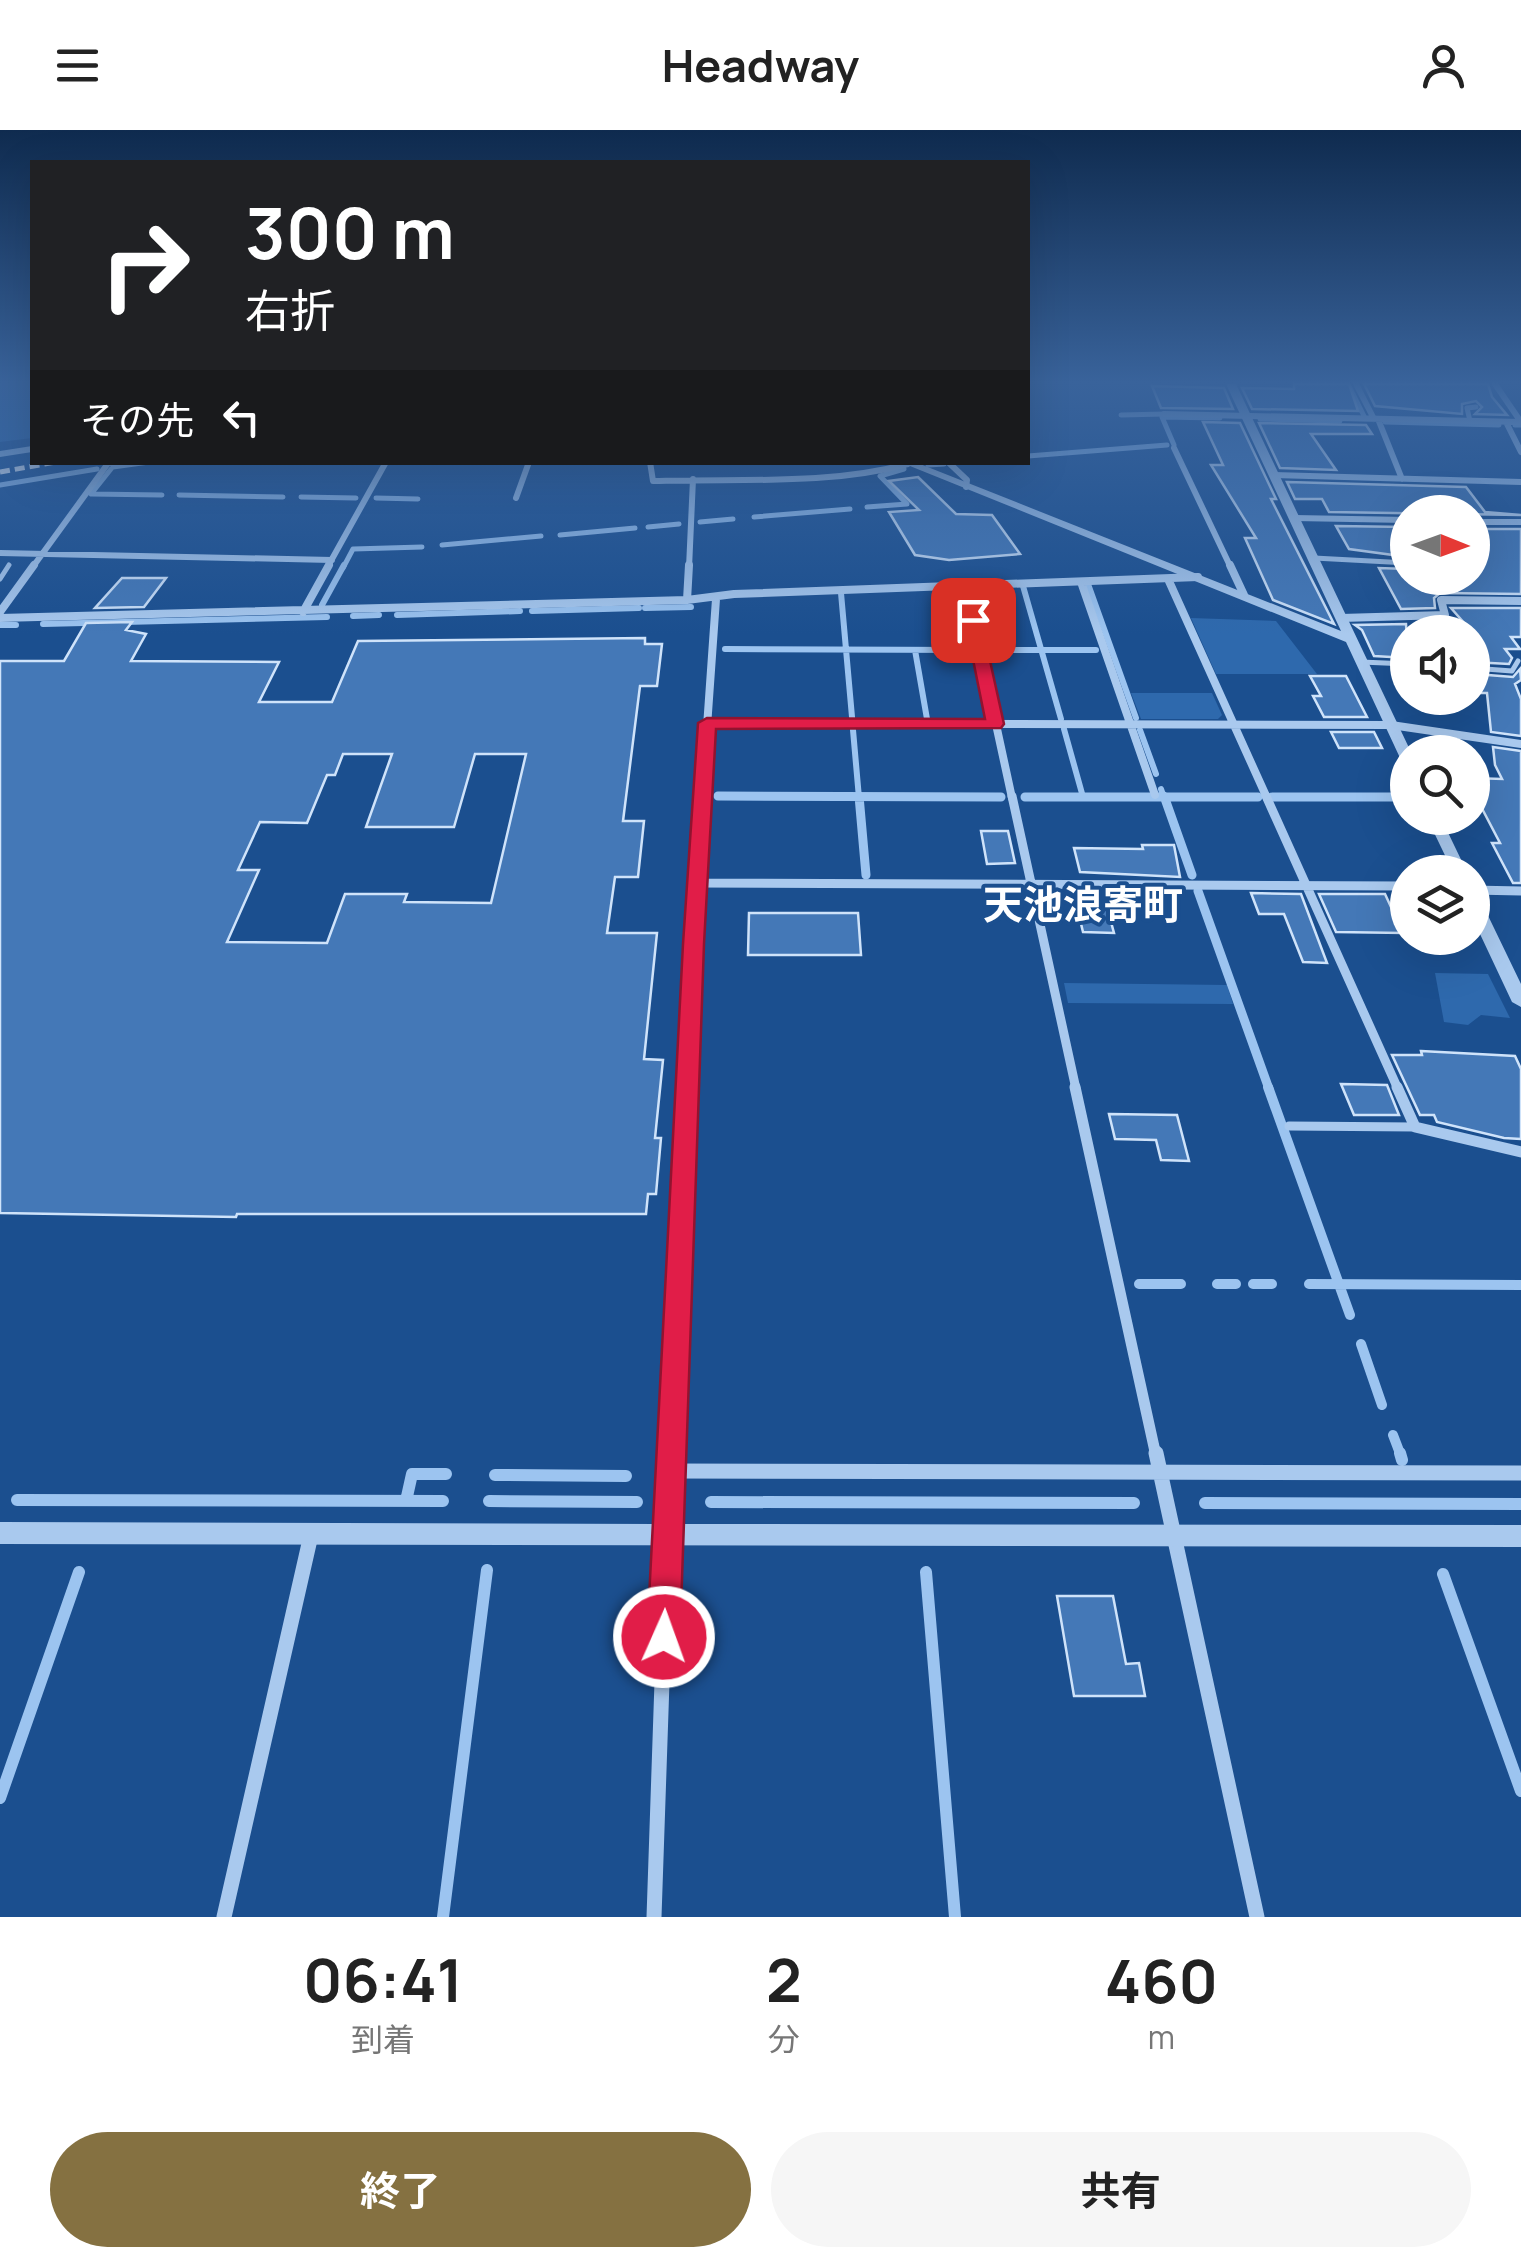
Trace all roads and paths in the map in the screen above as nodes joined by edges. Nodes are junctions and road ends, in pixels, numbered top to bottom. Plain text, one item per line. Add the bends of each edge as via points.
1 (105, 467) edge
2 (383, 467) edge
3 (527, 467) edge
4 (651, 467) edge
5 (891, 467) edge
6 (917, 467) edge
7 (954, 467) edge
8 (1183, 467) edge
9 (1270, 467) edge
10 (1397, 467) edge
11 (1274, 475) junction
12 (1402, 478) junction
13 (693, 479) junction
14 (1521, 482) edge
15 (966, 487) junction
16 (516, 498) dead end
17 (1294, 518) junction
18 (1390, 520) edge
19 (1490, 522) edge
20 (1521, 522) edge
21 (0, 554) edge
22 (41, 554) junction
23 (1314, 558) junction
24 (332, 560) junction
25 (1390, 562) edge
26 (9, 565) dead end
27 (1199, 577) junction
28 (0, 579) edge
29 (1168, 579) junction
30 (1081, 582) junction
31 (966, 586) junction
32 (1244, 595) junction
33 (716, 599) junction
34 (687, 600) junction
35 (1521, 601) edge
36 (304, 612) junction
37 (0, 615) edge
38 (1341, 618) junction
39 (1350, 639) junction
40 (1362, 662) junction
41 (1518, 662) dead end
42 (1390, 663) edge
43 (1490, 669) edge
44 (707, 723) junction
45 (995, 724) junction
46 (1130, 724) junction
47 (1234, 724) junction
48 (1391, 725) junction
49 (1396, 735) edge
50 (1521, 744) edge
51 (1155, 794) dead end
52 (696, 883) junction
53 (1033, 884) junction
54 (1143, 884) junction
55 (1306, 885) junction
56 (1390, 886) edge
57 (1490, 891) edge
58 (1521, 892) edge
59 (1152, 912) dead end
60 (1490, 937) edge
61 (1521, 1002) edge
62 (1289, 1126) dead end
63 (1415, 1126) junction
64 (1521, 1152) edge
65 (670, 1470) junction
66 (1158, 1472) junction
67 (1521, 1473) edge
68 (0, 1533) edge
69 (312, 1534) junction
70 (667, 1534) junction
71 (1172, 1535) junction
72 (1521, 1536) edge
73 (224, 1917) edge
74 (654, 1917) edge
75 (1257, 1917) edge

1 - 22 street
2 - 24 street
3 - 16 street
4 - 13 street via 653,481
5 - 13 street via 818,480
6 - 15 street
7 - 15 street
8 - 32 street
9 - 11 street
10 - 12 street
11 - 12 street
11 - 17 street
12 - 14 street
13 - 34 street
15 - 27 street
17 - 18 street
17 - 23 street
19 - 20 street
21 - 22 street
22 - 24 street
22 - 37 street
23 - 25 lane
23 - 38 street
24 - 36 street
26 - 28 lane
27 - 29 street
27 - 32 street
29 - 30 street
29 - 47 street
30 - 31 street
30 - 46 street
31 - 33 street
31 - 45 street
32 - 39 street
33 - 34 street
33 - 44 street
34 - 36 street
35 - 38 street via 1441,600 1445,615
36 - 37 street
38 - 39 street
39 - 40 street
40 - 42 lane
40 - 48 street
41 - 43 lane via 1512,671
44 - 45 street
44 - 52 street
45 - 46 street
45 - 53 street
46 - 47 street
46 - 51 street
47 - 48 street
47 - 55 street
48 - 49 street
48 - 50 street
52 - 53 street
52 - 65 street
53 - 54 street
53 - 66 street
54 - 55 street
54 - 59 lane
55 - 56 street
55 - 63 street
57 - 58 street
60 - 61 street
62 - 63 lane
63 - 64 street
65 - 66 street
65 - 70 street
66 - 67 street
66 - 71 street
68 - 69 street
69 - 70 street
69 - 73 street
70 - 71 street
70 - 74 street
71 - 72 street
71 - 75 street

